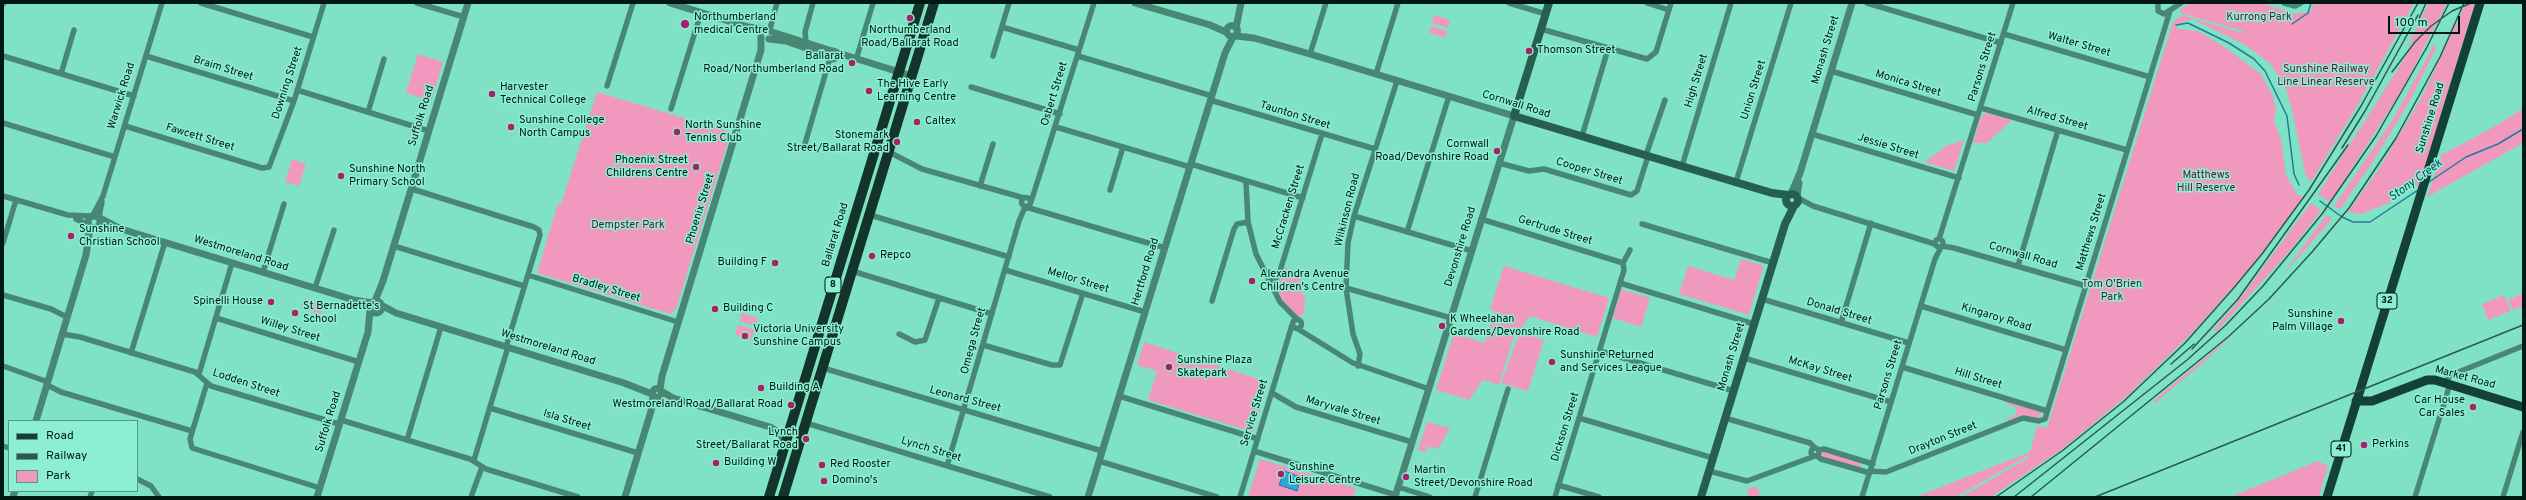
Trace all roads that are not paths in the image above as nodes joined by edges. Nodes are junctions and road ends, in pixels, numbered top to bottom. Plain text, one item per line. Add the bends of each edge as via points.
1 (162, 3) edge
2 (201, 3) edge
3 (324, 3) edge
4 (417, 3) edge
5 (468, 3) edge
6 (633, 3) edge
7 (670, 3) edge
8 (777, 3) edge
9 (813, 3) edge
10 (873, 3) edge
11 (920, 3) edge
12 (934, 3) edge
13 (1009, 3) edge
14 (1094, 3) edge
15 (1135, 3) edge
16 (1326, 3) edge
17 (1398, 3) edge
18 (1509, 3) edge
19 (1549, 3) edge
20 (1647, 3) edge
21 (1671, 3) edge
22 (1731, 3) edge
23 (1790, 3) edge
24 (1852, 3) edge
25 (1867, 3) edge
26 (2013, 3) edge
27 (2181, 3) edge
28 (2284, 3) edge
29 (2301, 3) edge
30 (2480, 3) edge
31 (1241, 4) edge
32 (2156, 4) edge
33 (2170, 8) edge
34 (1669, 10) junction
35 (701, 13) junction
36 (1546, 14) junction
37 (2161, 14) junction
38 (464, 17) junction
39 (1002, 27) junction
40 (2164, 28) junction
41 (1541, 29) junction
42 (74, 30) dead end
43 (1232, 31) junction
44 (805, 32) junction
45 (767, 34) junction
46 (2004, 34) junction
47 (313, 37) junction
48 (797, 39) junction
49 (806, 42) junction
50 (2001, 43) junction
51 (1608, 49) junction
52 (1078, 53) junction
53 (1310, 54) junction
54 (4, 56) edge
55 (146, 56) junction
56 (832, 56) junction
57 (993, 56) dead end
58 (384, 59) dead end
59 (856, 60) junction
60 (1831, 72) junction
61 (899, 73) junction
62 (61, 74) junction
63 (1376, 74) junction
64 (912, 76) junction
65 (2150, 76) junction
66 (1397, 81) junction
67 (608, 86) dead end
68 (971, 87) dead end
69 (297, 90) junction
70 (134, 96) junction
71 (1449, 96) junction
72 (1211, 98) junction
73 (1665, 100) dead end
74 (294, 101) junction
75 (1981, 108) junction
76 (671, 109) dead end
77 (368, 112) junction
78 (1060, 114) junction
79 (1978, 115) junction
80 (1514, 116) junction
81 (3, 123) edge
82 (125, 126) junction
83 (1056, 127) junction
84 (2058, 130) junction
85 (429, 131) junction
86 (1322, 134) junction
87 (1812, 134) junction
88 (1582, 136) junction
89 (993, 144) dead end
90 (804, 147) dead end
91 (1123, 147) junction
92 (1375, 150) junction
93 (2127, 150) junction
94 (889, 152) junction
95 (1647, 156) junction
96 (115, 157) junction
97 (1499, 163) junction
98 (1190, 166) junction
99 (1682, 166) junction
100 (269, 167) joint
101 (1959, 178) junction
102 (1246, 182) junction
103 (1736, 182) junction
104 (980, 186) junction
105 (412, 189) junction
106 (1110, 190) dead end
107 (3, 196) edge
108 (1303, 198) junction
109 (16, 200) junction
110 (1792, 200) junction
111 (1026, 203) junction
112 (284, 204) dead end
113 (870, 214) junction
114 (68, 215) junction
115 (1354, 216) junction
116 (96, 217) junction
117 (1482, 219) junction
118 (1248, 222) junction
119 (1872, 223) junction
120 (1642, 224) dead end
121 (93, 227) junction
122 (121, 228) junction
123 (334, 230) dead end
124 (1407, 232) junction
125 (165, 242) junction
126 (3, 243) edge
127 (1940, 243) junction
128 (394, 246) junction
129 (1165, 248) junction
130 (1630, 250) dead end
131 (1472, 251) junction
132 (1009, 257) junction
133 (232, 263) junction
134 (1623, 263) junction
135 (1773, 263) junction
136 (2018, 266) junction
137 (1005, 270) junction
138 (852, 271) junction
139 (263, 272) junction
140 (528, 275) junction
141 (1269, 282) junction
142 (1620, 283) junction
143 (524, 286) junction
144 (2086, 286) junction
145 (315, 288) junction
146 (1346, 288) junction
147 (1083, 294) junction
148 (3, 295) edge
149 (939, 298) junction
150 (1762, 299) junction
151 (1212, 301) dead end
152 (1921, 306) junction
153 (376, 307) junction
154 (1145, 312) junction
155 (992, 314) junction
156 (68, 315) junction
157 (216, 318) junction
158 (1451, 318) junction
159 (678, 322) junction
160 (1841, 323) junction
161 (1754, 324) junction
162 (1296, 325) junction
163 (441, 327) junction
164 (63, 332) junction
165 (899, 334) dead end
166 (1909, 343) junction
167 (983, 345) junction
168 (2523, 346) edge
169 (507, 347) junction
170 (2066, 350) junction
171 (1600, 351) junction
172 (131, 353) junction
173 (1744, 358) junction
174 (359, 362) junction
175 (1356, 364) junction
176 (3, 366) edge
177 (1902, 367) junction
178 (823, 368) junction
179 (198, 374) junction
180 (47, 383) junction
181 (207, 383) junction
182 (2447, 384) junction
183 (1428, 389) junction
184 (1508, 389) dead end
185 (1734, 391) junction
186 (1272, 392) junction
187 (657, 393) junction
188 (1119, 396) junction
189 (2356, 401) junction
190 (1891, 402) junction
191 (2523, 407) edge
192 (490, 408) junction
193 (964, 410) junction
194 (2047, 411) junction
195 (1579, 418) junction
196 (1725, 418) junction
197 (36, 420) edge
198 (340, 422) junction
199 (806, 423) junction
200 (790, 424) junction
201 (770, 427) junction
202 (192, 432) junction
203 (2523, 432) edge
204 (1258, 439) junction
205 (407, 440) junction
206 (1412, 442) junction
207 (785, 443) junction
208 (1102, 451) junction
209 (1254, 452) junction
210 (1815, 452) junction
211 (638, 453) junction
212 (780, 458) junction
213 (1713, 458) junction
214 (474, 460) junction
215 (1099, 461) junction
216 (1872, 464) junction
217 (948, 466) junction
218 (482, 467) junction
219 (792, 467) junction
220 (1709, 471) junction
221 (1870, 472) junction
222 (138, 480) edge
223 (1558, 485) junction
224 (1398, 487) junction
225 (320, 488) junction
226 (1395, 496) edge
227 (159, 497) edge
228 (317, 497) edge
229 (472, 497) edge
230 (578, 497) edge
231 (625, 497) edge
232 (768, 497) edge
233 (783, 497) edge
234 (1050, 497) edge
235 (1088, 497) edge
236 (1217, 497) edge
237 (1240, 497) edge
238 (1430, 497) edge
239 (1475, 497) edge
240 (1555, 497) edge
241 (1598, 497) edge
242 (1701, 497) edge
243 (1862, 497) edge
244 (2327, 497) edge
245 (2416, 497) edge
246 (2503, 497) edge

1 - 55 street, Warwick Road
2 - 47 street
3 - 47 street, Downing Street
4 - 38 street
5 - 38 street, Suffolk Road
6 - 67 street
7 - 35 street
8 - 45 street, Phoenix Street
9 - 44 street
10 - 59 street
11 - 61 highway, Ballarat Road / 8
12 - 64 highway, 8
13 - 39 street
14 - 52 street, Osbert Street
15 - 43 street, Cornwall Road
16 - 53 street
17 - 63 street
18 - 36 street
19 - 36 main road, Devonshire Road
20 - 34 street
21 - 34 street
22 - 99 street, High Street
23 - 103 street, Union Street
24 - 60 street, Monash Street
25 - 50 street
26 - 46 street, Parsons Street
27 - 33 street
28 - 29 street via 2295,6
30 - 189 main road, Sunshine Road / 32
31 - 43 street, Hertford Road
32 - 37 street, Matthews Street
33 - 37 street
33 - 40 street, Matthews Street
34 - 51 street via 1656,52 1652,57 1644,59
35 - 45 street
35 - 76 street
36 - 41 main road, Devonshire Road
37 - 40 street, Matthews Street
38 - 85 street, Suffolk Road
39 - 52 street, Taunton Street
39 - 57 street
40 - 65 street, Matthews Street
41 - 51 street
41 - 80 main road, Devonshire Road
42 - 62 street
43 - 53 street, Cornwall Road
43 - 72 street, Hertford Road
44 - 48 street
44 - 49 street
45 - 48 street
45 - 56 street
45 - 159 street, Phoenix Street
46 - 50 street, Parsons Street
46 - 65 street, Walter Street
47 - 69 street, Downing Street
48 - 49 street
49 - 56 street
50 - 75 street, Parsons Street
51 - 88 street
52 - 72 street, Taunton Street
52 - 78 street, Osbert Street
53 - 63 street, Cornwall Road
54 - 62 street
55 - 70 street, Warwick Road
55 - 74 street, Braim Street
56 - 59 street
56 - 90 street
58 - 77 street
59 - 61 street
60 - 79 street, Monica Street
60 - 87 street, Monash Street
61 - 64 street
61 - 200 highway, Ballarat Road / 8
62 - 70 street
63 - 66 street, Cornwall Road
64 - 94 highway, 8
65 - 93 street, Matthews Street
66 - 71 street, Cornwall Road
66 - 92 street, Wilkinson Road
68 - 78 street
69 - 74 street, Downing Street
69 - 77 street
70 - 82 street, Warwick Road
71 - 80 street, Cornwall Road
71 - 124 street
72 - 86 street, Taunton Street
72 - 98 street, Hertford Road
73 - 95 street
74 - 100 street, Downing Street
75 - 79 street, Parsons Street
75 - 84 street, Alfred Street
77 - 85 street
78 - 83 street, Osbert Street
79 - 101 street, Parsons Street
80 - 88 main road, Cornwall Road
80 - 97 street, Devonshire Road
81 - 96 street
82 - 96 street, Warwick Road
82 - 100 street, Fawcett Street via 262,168
83 - 91 street
83 - 111 street, Osbert Street via 1035,191
84 - 93 street, Alfred Street
84 - 136 street
85 - 105 street, Suffolk Road
86 - 92 street, Taunton Street
86 - 108 street, McCracken Street
87 - 101 street, Jessie Street
87 - 110 street, Monash Street
88 - 95 main road, Cornwall Road
89 - 104 street
91 - 98 street
91 - 106 street
92 - 115 street, Wilkinson Road
93 - 144 street, Matthews Street
94 - 104 street via 922,168
94 - 113 highway, 8
95 - 97 street, Cooper Street via 1637,191 1631,195 1544,169 1530,171
95 - 99 main road, Cornwall Road
96 - 116 street, Warwick Road
97 - 117 street, Devonshire Road
98 - 102 street
98 - 129 street, Hertford Road
99 - 103 main road, Cornwall Road
101 - 127 street, Parsons Street
102 - 108 street
102 - 118 street
103 - 110 main road, Cornwall Road
104 - 111 street via 1011,195
105 - 128 street, Suffolk Road
105 - 140 street via 534,227 540,235
107 - 109 street
108 - 141 street, McCracken Street via 1280,271 1277,277
109 - 114 street
109 - 126 street
110 - 119 street, Cornwall Road
110 - 135 main road, Monash Street
111 - 129 street via 1039,210
111 - 132 street, Omega Street
112 - 139 street
113 - 132 street
113 - 138 highway, 8
114 - 116 street
114 - 121 street
115 - 124 street
115 - 146 street, Wilkinson Road via 1347,257
116 - 121 street
116 - 121 street
116 - 122 street, Westmoreland Road
117 - 131 street, Devonshire Road
117 - 134 street, Gertrude Street
118 - 141 street via 1256,254
118 - 151 street via 1235,226
119 - 127 street, Cornwall Road
119 - 160 street
120 - 135 street
121 - 122 street, Westmoreland Road
121 - 156 street
122 - 125 street, Westmoreland Road
123 - 145 street
124 - 131 street
125 - 133 street, Westmoreland Road
125 - 172 street
127 - 136 street, Cornwall Road
127 - 152 street, Parsons Street
128 - 143 street
128 - 153 street, Suffolk Road
129 - 154 street, Hertford Road
130 - 134 street, Dickson Street
131 - 158 street, Devonshire Road
132 - 137 street, Omega Street
133 - 139 street, Westmoreland Road
133 - 157 street
134 - 142 street, Dickson Street via 1624,270
135 - 150 main road, Monash Street
136 - 144 street, Cornwall Road
137 - 147 street, Mellor Street
137 - 155 street, Omega Street
138 - 149 street
138 - 178 highway, 8
139 - 145 street, Westmoreland Road
140 - 143 street
140 - 159 street, Bradley Street
141 - 162 street
142 - 161 street
142 - 171 street, Dickson Street
143 - 169 street
144 - 170 street, Matthews Street
145 - 153 street, Westmoreland Road
146 - 158 street
146 - 175 street, Wilkinson Road via 1357,347
147 - 154 street, Mellor Street
147 - 167 street via 1060,365 1052,365
148 - 156 street
149 - 155 street
149 - 165 street via 925,340 914,342
150 - 160 street, Donald Street
150 - 161 main road, Monash Street
152 - 166 street, Parsons Street
152 - 170 street, Kingaroy Road
153 - 163 street, Westmoreland Road
153 - 174 street, Suffolk Road
154 - 188 street, Hertford Road
155 - 167 street, Omega Street
156 - 164 street
157 - 174 street, Willey Street
157 - 179 street
158 - 183 street, Devonshire Road
159 - 187 street, Phoenix Street
160 - 166 street, Donald Street
161 - 173 main road, Monash Street
162 - 175 street
162 - 186 street, Service Street via 1290,335
163 - 169 street, Westmoreland Road
163 - 205 street
164 - 172 street, Lodden Street
164 - 180 street
166 - 177 street, Parsons Street
167 - 193 street, Omega Street
168 - 182 street via 2451,375
169 - 187 street, Westmoreland Road
169 - 192 street
170 - 194 street, Matthews Street
171 - 185 street
171 - 195 street, Dickson Street
172 - 179 street, Lodden Street
173 - 185 main road, Monash Street
173 - 190 street, McKay Street
174 - 198 street, Suffolk Road
175 - 183 street
176 - 180 street via 33,375
177 - 190 street, Parsons Street
177 - 194 street, Hill Street
178 - 193 street, Leonard Street
178 - 199 highway, 8
179 - 181 street, Lodden Street
180 - 197 street
180 - 202 street via 61,392
181 - 198 street, Lodden Street
181 - 202 street
182 - 189 main road, Market Road via 2427,380 2372,401
182 - 191 main road, Market Road
182 - 245 street
183 - 206 street, Devonshire Road
184 - 239 street
185 - 196 main road, Monash Street
186 - 204 street, Service Street
186 - 206 street, Maryvale Street via 1296,407
187 - 201 street, Westmoreland Road
187 - 211 street, Phoenix Street
188 - 204 street
188 - 208 street, Hertford Road
189 - 244 main road, 41
190 - 216 street, Parsons Street
192 - 211 street, Isla Street
192 - 214 street
193 - 208 street, Leonard Street
193 - 217 street, Omega Street
194 - 221 street, Drayton Street via 2045,419 2041,421 2022,418 1886,472
195 - 213 street
195 - 223 street, Dickson Street
196 - 210 street via 1812,444
196 - 213 main road, Monash Street
198 - 205 street, Lodden Street
198 - 225 street, Suffolk Road
199 - 217 street, Lynch Street
199 - 219 highway, 8
200 - 201 street, Westmoreland Road via 784,428
200 - 207 highway, Ballarat Road / 8
201 - 207 street, Westmoreland Road via 780,433
202 - 225 street via 191,446
203 - 246 street
204 - 209 street, Service Street
205 - 214 street, Lodden Street
206 - 224 street, Devonshire Road
207 - 212 highway, Ballarat Road / 8
208 - 215 street, Hertford Road
209 - 226 street
209 - 237 street, Service Street
210 - 216 street via 1824,449
210 - 220 street via 1744,481
210 - 221 street, Drayton Street via 1821,459
211 - 231 street, Phoenix Street
212 - 219 highway
212 - 232 highway, Ballarat Road / 8
213 - 220 main road, Monash Street
214 - 218 street
215 - 235 street, Hertford Road
215 - 236 street
216 - 221 street, Parsons Street
217 - 234 street, Lynch Street
218 - 229 street
218 - 230 street
219 - 233 highway, 8
220 - 242 main road, Monash Street
221 - 243 street, Parsons Street
222 - 227 street via 151,486
223 - 240 street, Dickson Street
223 - 241 street
224 - 226 street, Devonshire Road
224 - 238 street
225 - 228 street, Suffolk Road

